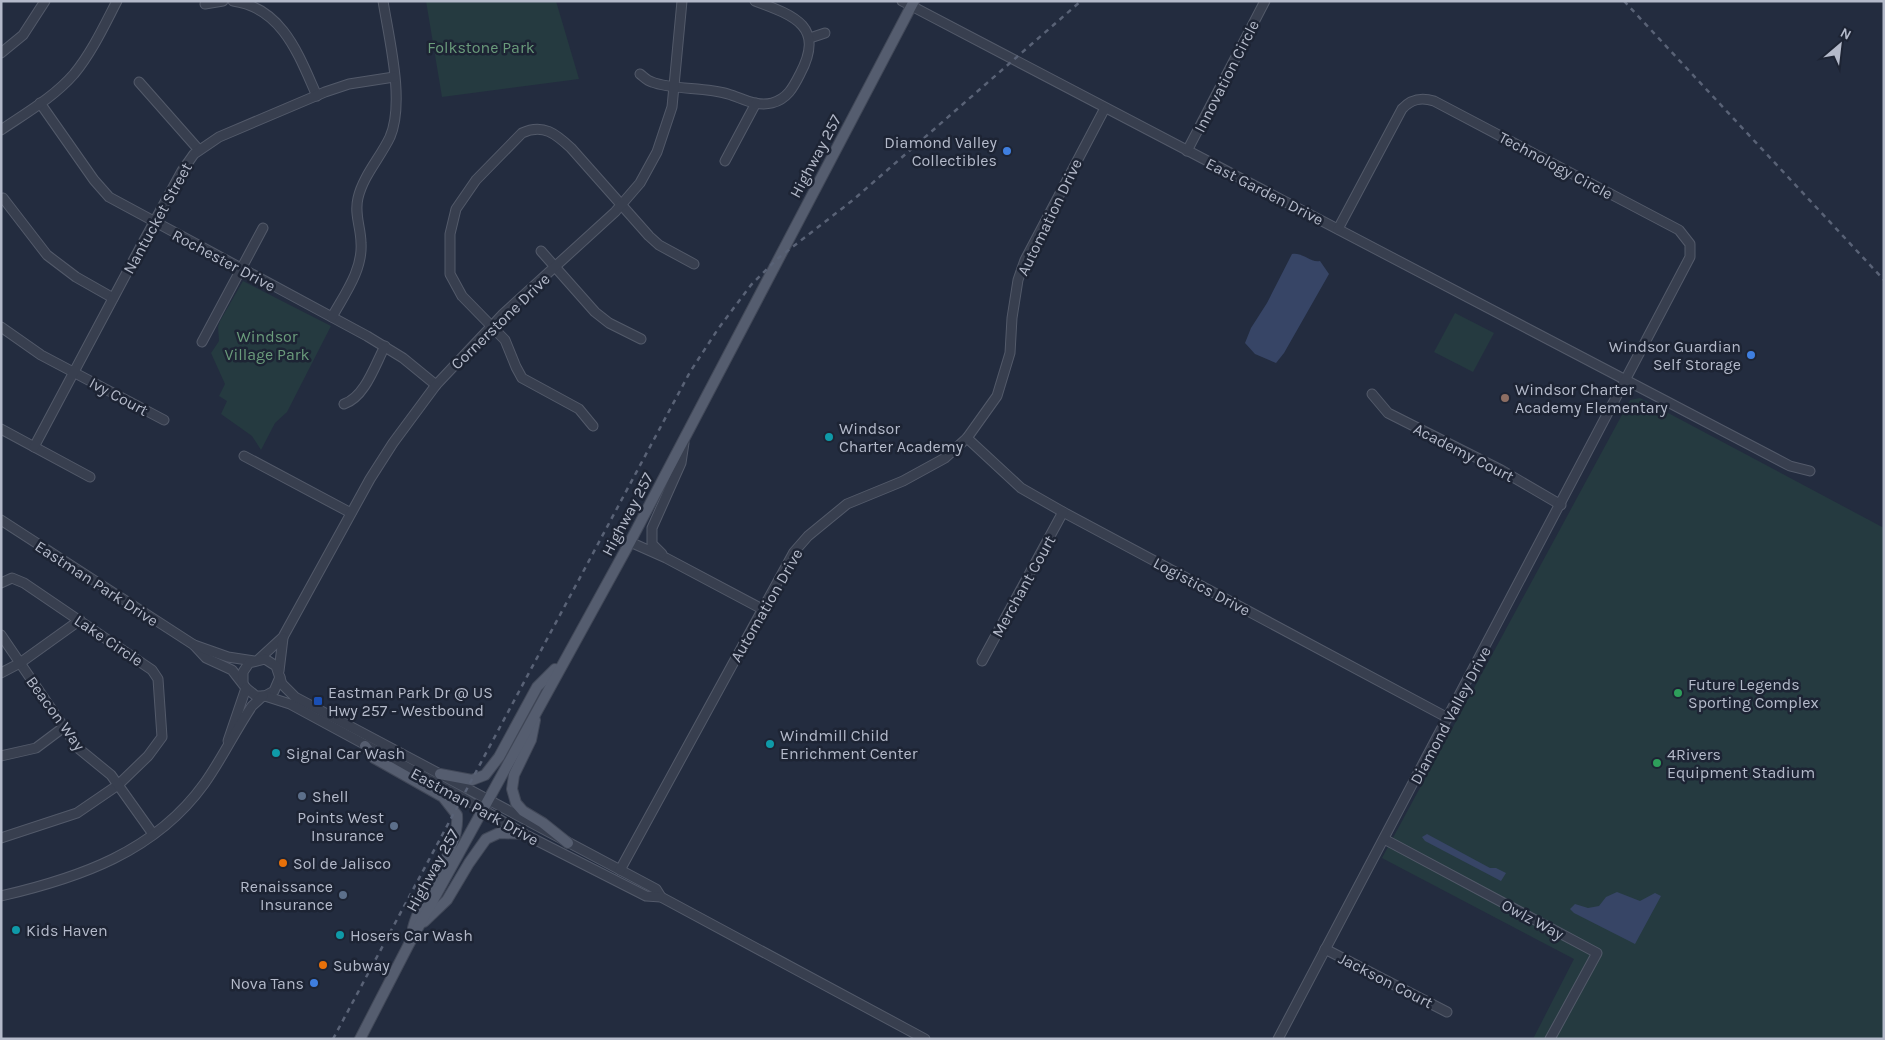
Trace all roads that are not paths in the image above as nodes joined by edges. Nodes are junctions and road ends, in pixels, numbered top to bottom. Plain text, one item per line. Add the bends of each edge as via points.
1 (46, 1) edge
2 (117, 1) edge
3 (223, 1) edge
4 (233, 1) edge
5 (383, 1) edge
6 (682, 1) edge
7 (755, 1) edge
8 (1265, 1) edge
9 (910, 3) edge
10 (204, 4) dead end
11 (825, 33) dead end
12 (810, 38) junction
13 (1, 53) edge
14 (640, 74) dead end
15 (394, 77) junction
16 (139, 82) dead end
17 (676, 86) junction
18 (317, 96) junction
19 (40, 103) junction
20 (756, 103) junction
21 (1105, 108) junction
22 (1, 130) edge
23 (198, 150) junction
24 (1188, 151) junction
25 (725, 161) dead end
26 (3, 198) dead end
27 (621, 206) junction
28 (154, 222) junction
29 (263, 228) dead end
30 (1338, 229) junction
31 (541, 251) dead end
32 (694, 264) dead end
33 (555, 267) junction
34 (241, 269) junction
35 (113, 298) junction
36 (332, 317) junction
37 (492, 325) junction
38 (1, 327) edge
39 (641, 339) dead end
40 (202, 342) dead end
41 (385, 346) junction
42 (74, 372) junction
43 (1627, 380) junction
44 (436, 385) junction
45 (1372, 394) dead end
46 (344, 404) dead end
47 (164, 420) dead end
48 (593, 426) dead end
49 (1, 429) edge
50 (684, 437) junction
51 (967, 438) junction
52 (34, 447) junction
53 (244, 456) dead end
54 (1810, 472) dead end
55 (90, 477) dead end
56 (1561, 505) junction
57 (1063, 512) junction
58 (351, 514) junction
59 (1, 520) edge
60 (630, 542) junction
61 (666, 558) junction
62 (1, 582) edge
63 (762, 609) junction
64 (80, 620) junction
65 (1, 635) edge
66 (283, 637) junction
67 (194, 645) junction
68 (256, 660) junction
69 (562, 661) junction
70 (982, 661) dead end
71 (20, 663) junction
72 (1, 673) edge
73 (279, 674) junction
74 (244, 686) junction
75 (264, 696) junction
76 (537, 710) junction
77 (1448, 718) junction
78 (64, 727) junction
79 (228, 744) junction
80 (365, 746) junction
81 (1, 756) edge
82 (440, 774) junction
83 (118, 785) junction
84 (485, 804) junction
85 (153, 834) junction
86 (524, 834) junction
87 (1, 838) edge
88 (1384, 839) junction
89 (568, 843) junction
90 (620, 870) junction
91 (1, 896) edge
92 (661, 897) junction
93 (416, 930) junction
94 (409, 944) junction
95 (1326, 949) junction
96 (1447, 1012) dead end
97 (360, 1039) edge
98 (925, 1039) edge
99 (1278, 1039) edge
100 (1550, 1039) edge

1 - 13 street via 23,35
2 - 19 street via 98,38 74,73
3 - 10 street
4 - 18 street via 258,10 281,26
5 - 15 street
6 - 17 street, Cornerstone Drive
7 - 12 street via 792,18
8 - 24 street, Innovation Circle
9 - 21 street, East Garden Drive
9 - 50 main road, Highway 257
11 - 12 street
12 - 20 street via 807,60 788,94 772,103
14 - 17 street via 654,83
15 - 18 street, Nantucket Street via 348,84
15 - 36 street via 397,105 393,128 358,198 360,259
16 - 23 street
17 - 20 street via 723,92
17 - 27 street, Cornerstone Drive via 657,152
18 - 23 street, Nantucket Street via 220,137
19 - 22 street
19 - 28 street, Rochester Drive via 103,191
20 - 25 street
21 - 24 street, East Garden Drive
21 - 51 street, Automation Drive via 1025,260 1018,280 1010,353 997,396
23 - 28 street, Nantucket Street via 182,171
24 - 30 street, East Garden Drive
26 - 35 street via 47,255 76,277
27 - 32 street via 655,242
27 - 33 street, Cornerstone Drive
27 - 37 street via 554,133 540,129 529,130 519,136 462,199 450,234 451,279 462,296
28 - 34 street, Rochester Drive
28 - 35 street, Nantucket Street
29 - 34 street
30 - 43 street, East Garden Drive
30 - 43 street, Technology Circle via 1402,108 1408,103 1420,98 1428,99 1495,133 1679,230 1690,244 1688,263
31 - 33 street
33 - 37 street, Cornerstone Drive
33 - 39 street via 602,318
34 - 36 street, Rochester Drive
34 - 40 street
35 - 42 street, Nantucket Street
36 - 41 street, Rochester Drive
37 - 44 street, Cornerstone Drive
37 - 48 street via 508,344 522,378 579,410
38 - 42 street, Ivy Court via 28,347
41 - 44 street, Rochester Drive
41 - 46 street via 356,398
42 - 47 street, Ivy Court
42 - 52 street, Nantucket Street
43 - 54 street, East Garden Drive via 1790,466
43 - 56 street, Diamond Valley Drive
44 - 58 street, Cornerstone Drive via 388,451
45 - 56 street, Academy Court via 1388,413 1501,470
49 - 52 street
50 - 60 main road, Highway 257
50 - 61 street via 681,463 651,534 652,544
51 - 57 street, Logistics Drive via 1021,488
51 - 63 street, Automation Drive via 945,458 835,512 794,552
52 - 55 street
53 - 58 street
56 - 77 street, Diamond Valley Drive
57 - 70 street, Merchant Court
57 - 77 street, Logistics Drive
58 - 66 street, Cornerstone Drive
59 - 67 street, Eastman Park Drive
60 - 61 street
60 - 69 main road, Highway 257
61 - 63 street
62 - 64 street, Lake Circle via 12,578 24,583
63 - 90 street, Automation Drive
64 - 71 street
64 - 83 street, Lake Circle via 152,670 158,679 162,737 148,756
65 - 71 street, Beacon Way
66 - 68 street, Cornerstone Drive
66 - 73 street, Cornerstone Drive
67 - 68 street, Eastman Park Drive via 228,657
67 - 74 street, Eastman Park Drive via 206,658 232,670
68 - 73 street via 271,662
68 - 74 street via 246,668
69 - 76 main road, Highway 257
69 - 82 main road via 537,687 499,757 485,775 472,780
71 - 72 street
71 - 78 street, Beacon Way
73 - 75 street via 277,687
73 - 82 street, Eastman Park Drive via 295,697
74 - 75 street via 250,693
74 - 79 street via 241,707
75 - 79 street via 252,706
75 - 80 street, Eastman Park Drive via 290,704
76 - 84 main road, Highway 257
76 - 89 main road via 531,740 514,774 512,789 516,803 523,811
77 - 88 street, Diamond Valley Drive
78 - 81 street via 36,748
78 - 83 street, Beacon Way via 78,748 111,775
79 - 85 street via 195,795 175,817
80 - 84 street, Eastman Park Drive
80 - 94 main road via 374,758 443,797 457,815 455,836 417,912
82 - 84 street, Eastman Park Drive
83 - 85 street, Beacon Way
83 - 87 street, Lake Circle via 77,813
84 - 86 street, Eastman Park Drive
84 - 89 street, Eastman Park Drive
84 - 93 main road, Highway 257
85 - 91 street via 132,850 98,868
86 - 92 street, Eastman Park Drive via 646,896
86 - 93 main road via 498,833 486,839 447,900
88 - 95 street, Diamond Valley Drive
88 - 100 street, Owlz Way via 1597,953
89 - 90 street, Eastman Park Drive
90 - 92 street, Eastman Park Drive via 656,890
92 - 98 street, Eastman Park Drive
93 - 94 main road, Highway 257
94 - 97 main road, Highway 257
95 - 96 street, Jackson Court
95 - 99 street, Diamond Valley Drive

